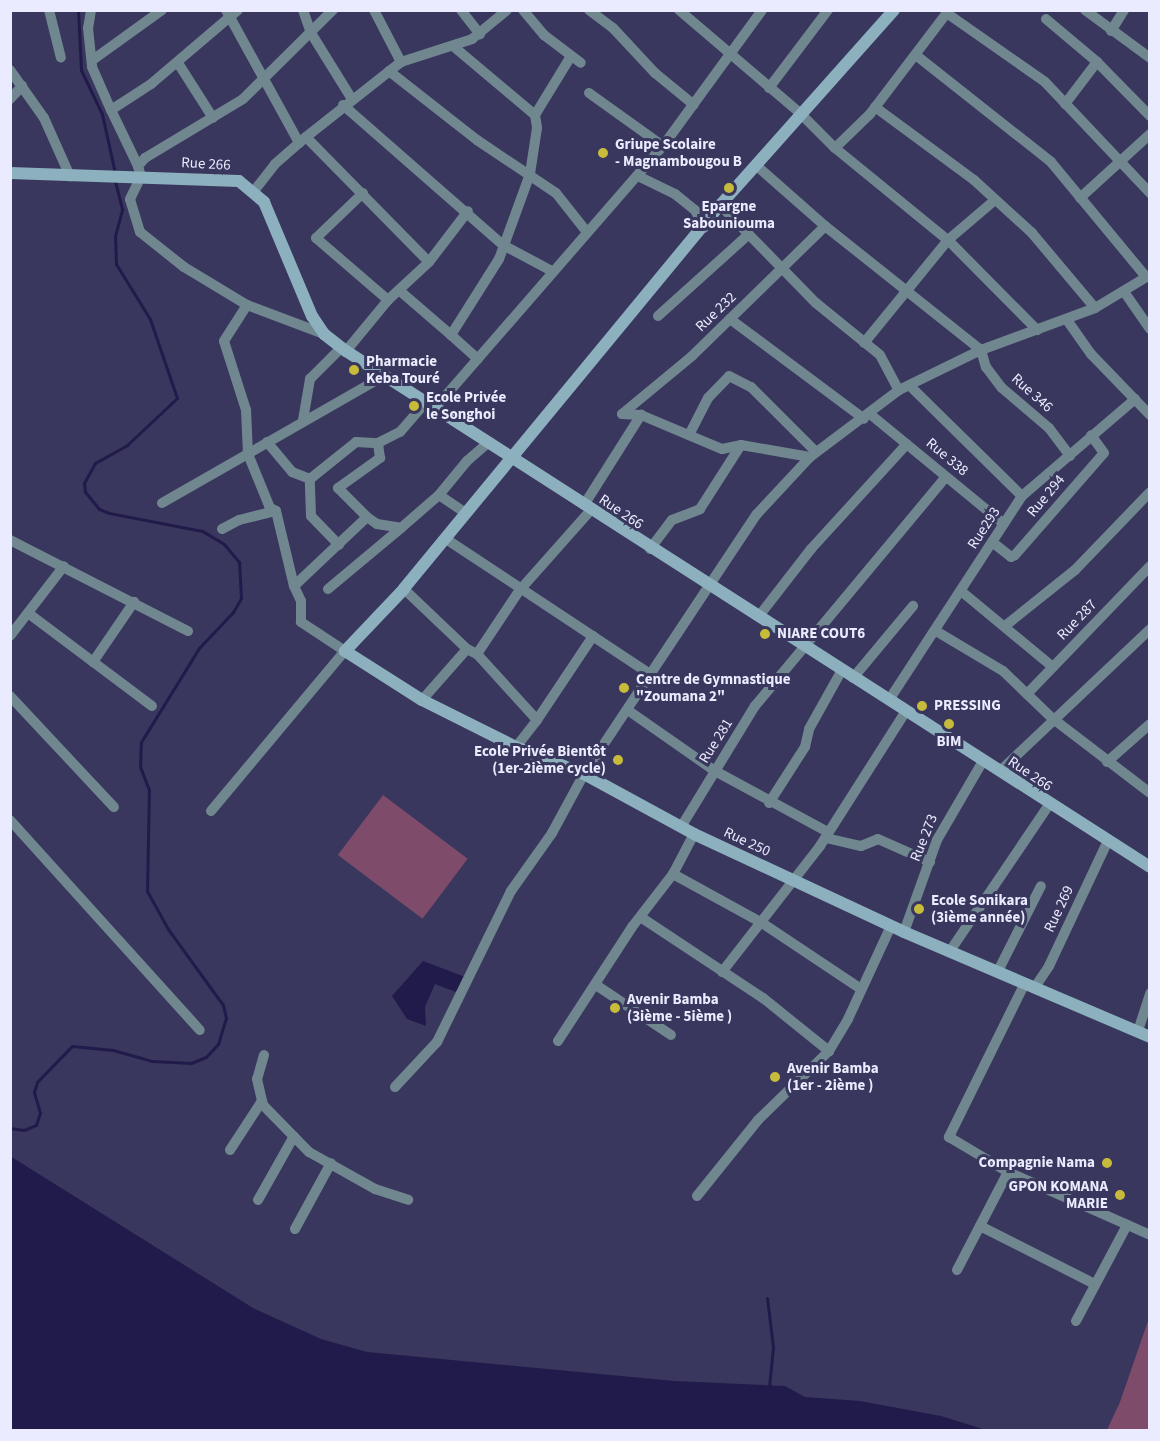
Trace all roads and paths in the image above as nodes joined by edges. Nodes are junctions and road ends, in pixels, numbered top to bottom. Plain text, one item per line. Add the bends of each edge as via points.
1 (49, 10) edge
2 (91, 10) edge
3 (162, 10) edge
4 (303, 10) edge
5 (333, 10) edge
6 (374, 10) edge
7 (461, 10) edge
8 (507, 10) edge
9 (523, 10) edge
10 (589, 10) edge
11 (679, 10) edge
12 (762, 10) edge
13 (828, 10) edge
14 (894, 10) edge
15 (1085, 10) edge
16 (1124, 10) edge
17 (949, 12) edge
18 (231, 13) edge
19 (1046, 19) dead end
20 (1111, 31) junction
21 (311, 33) junction
22 (480, 34) junction
23 (453, 46) junction
24 (728, 55) junction
25 (571, 56) junction
26 (917, 56) junction
27 (61, 58) dead end
28 (1149, 58) edge
29 (94, 60) junction
30 (1097, 62) junction
31 (178, 63) junction
32 (401, 63) junction
33 (581, 63) dead end
34 (10, 70) edge
35 (389, 71) junction
36 (265, 80) junction
37 (22, 86) junction
38 (769, 88) junction
39 (589, 93) dead end
40 (10, 99) edge
41 (347, 102) junction
42 (1065, 104) junction
43 (694, 105) junction
44 (875, 107) junction
45 (111, 110) junction
46 (801, 114) junction
47 (535, 115) junction
48 (1149, 116) edge
49 (213, 118) junction
50 (1149, 134) edge
51 (303, 140) junction
52 (663, 146) junction
53 (835, 148) junction
54 (1122, 162) junction
55 (758, 167) junction
56 (139, 171) junction
57 (10, 173) edge
58 (530, 174) junction
59 (76, 176) junction
60 (638, 176) junction
61 (254, 190) junction
62 (363, 193) junction
63 (1149, 193) edge
64 (1080, 198) junction
65 (995, 200) junction
66 (720, 205) junction
67 (468, 211) junction
68 (825, 226) junction
69 (704, 228) junction
70 (586, 231) junction
71 (747, 235) junction
72 (948, 240) junction
73 (503, 245) junction
74 (429, 262) junction
75 (783, 270) junction
76 (552, 271) junction
77 (1148, 276) edge
78 (400, 291) junction
79 (904, 291) junction
80 (1125, 293) junction
81 (388, 300) junction
82 (247, 305) junction
83 (1095, 308) junction
84 (658, 316) dead end
85 (730, 319) junction
86 (1067, 320) junction
87 (1037, 330) junction
88 (1149, 330) edge
89 (324, 334) junction
90 (451, 335) junction
91 (864, 343) junction
92 (344, 349) junction
93 (981, 350) junction
94 (478, 359) junction
95 (384, 376) junction
96 (910, 386) junction
97 (899, 390) junction
98 (1134, 399) junction
99 (430, 405) junction
100 (1149, 412) edge
101 (641, 415) junction
102 (867, 416) junction
103 (303, 420) junction
104 (689, 435) junction
105 (1091, 435) junction
106 (267, 442) junction
107 (489, 442) junction
108 (378, 443) junction
109 (907, 444) junction
110 (741, 446) junction
111 (248, 454) junction
112 (813, 454) junction
113 (1070, 456) junction
114 (511, 457) junction
115 (946, 477) junction
116 (310, 479) junction
117 (1149, 492) edge
118 (439, 495) junction
119 (1022, 496) junction
120 (162, 503) dead end
121 (587, 507) junction
122 (276, 511) junction
123 (464, 512) junction
124 (367, 517) junction
125 (1004, 524) junction
126 (401, 528) junction
127 (222, 529) dead end
128 (446, 539) junction
129 (10, 540) edge
130 (992, 542) junction
131 (339, 545) junction
132 (650, 549) junction
133 (64, 566) junction
134 (1149, 566) edge
135 (294, 586) junction
136 (711, 586) junction
137 (328, 589) dead end
138 (404, 589) junction
139 (521, 589) junction
140 (961, 591) junction
141 (134, 603) junction
142 (913, 606) dead end
143 (28, 614) junction
144 (759, 616) junction
145 (1005, 626) junction
146 (1149, 629) edge
147 (188, 631) dead end
148 (936, 631) junction
149 (10, 636) edge
150 (593, 636) junction
151 (806, 648) junction
152 (345, 651) junction
153 (472, 651) junction
154 (93, 662) junction
155 (1053, 667) junction
156 (650, 674) junction
157 (847, 674) junction
158 (1028, 694) junction
159 (10, 696) edge
160 (422, 700) junction
161 (889, 700) junction
162 (152, 706) dead end
163 (629, 711) junction
164 (906, 711) junction
165 (1052, 718) junction
166 (537, 720) junction
167 (1149, 724) edge
168 (516, 747) junction
169 (983, 761) junction
170 (1107, 762) junction
171 (715, 771) junction
172 (1000, 771) junction
173 (584, 774) junction
174 (1149, 793) edge
175 (769, 802) junction
176 (1049, 805) junction
177 (114, 807) dead end
178 (211, 811) dead end
179 (10, 820) edge
180 (681, 827) junction
181 (694, 834) junction
182 (827, 835) junction
183 (1107, 843) junction
184 (1136, 856) edge
185 (930, 862) junction
186 (1149, 867) edge
187 (673, 874) junction
188 (795, 881) junction
189 (1041, 886) dead end
190 (642, 918) junction
191 (762, 923) junction
192 (891, 926) junction
193 (904, 932) junction
194 (950, 951) junction
195 (998, 971) junction
196 (722, 972) junction
197 (596, 985) junction
198 (1030, 985) junction
199 (861, 989) junction
200 (1149, 993) edge
201 (200, 1030) dead end
202 (1144, 1034) edge
203 (671, 1035) dead end
204 (558, 1041) dead end
205 (829, 1051) junction
206 (264, 1055) dead end
207 (395, 1087) dead end
208 (262, 1101) junction
209 (294, 1136) junction
210 (230, 1150) dead end
211 (331, 1163) junction
212 (1008, 1172) junction
213 (697, 1196) dead end
214 (258, 1200) dead end
215 (408, 1200) dead end
216 (1127, 1225) junction
217 (980, 1226) junction
218 (295, 1229) dead end
219 (1149, 1235) edge
220 (957, 1270) dead end
221 (1095, 1284) junction
222 (1076, 1321) dead end

1 - 27 street
2 - 29 street via 88,28
3 - 29 street
4 - 21 street
5 - 21 street
6 - 32 street
7 - 22 street
8 - 22 street
9 - 25 street via 544,35
10 - 43 street
11 - 24 street
12 - 24 street
13 - 38 street
14 - 46 street
15 - 20 street
16 - 20 street
17 - 26 street
17 - 42 street via 1045,82
18 - 31 street
18 - 36 street
19 - 30 street
20 - 28 street
21 - 36 street
21 - 41 street
22 - 23 street
23 - 32 street
23 - 47 street
24 - 38 street
24 - 43 street
25 - 33 street
25 - 47 street
26 - 44 street
26 - 64 street via 1052,162
29 - 45 street via 92,67
30 - 42 street
30 - 48 street
31 - 45 street
31 - 49 street
32 - 35 street
34 - 37 street
35 - 41 street
35 - 58 street via 477,140
36 - 49 street
36 - 51 street
37 - 40 street
37 - 59 street
38 - 46 street
39 - 52 street
41 - 51 street
41 - 67 street
42 - 54 street
43 - 52 street
44 - 53 street
44 - 65 street
45 - 56 street
46 - 53 street
46 - 55 street
47 - 58 street via 537,128
49 - 56 street
50 - 54 street
51 - 61 street via 275,164
51 - 62 street
52 - 60 street
53 - 72 street
54 - 63 street
54 - 64 street
55 - 66 street
55 - 68 street
56 - 59 street, Rue 266
56 - 61 street, Rue 266 via 229,179
56 - 82 street via 130,199 135,222 147,241
57 - 59 street, Rue 266
58 - 70 street via 556,194
58 - 73 street
60 - 69 street via 675,194 695,210
60 - 70 street
61 - 89 street, Rue 266 via 280,233 306,305
62 - 74 street
62 - 81 street via 316,238
64 - 77 street
65 - 72 street
65 - 83 street via 1032,233
66 - 69 street
66 - 71 street
67 - 73 street
67 - 74 street
68 - 75 street, Rue 232
68 - 79 street
69 - 114 street
70 - 76 street
71 - 75 street
71 - 84 street
72 - 79 street
72 - 87 street
73 - 76 street
73 - 90 street via 491,276
74 - 78 street
75 - 85 street, Rue 232
75 - 91 street
76 - 94 street
77 - 80 street
78 - 81 street
78 - 90 street
79 - 91 street
79 - 93 street
80 - 83 street
80 - 88 street
81 - 92 street
82 - 89 street
82 - 111 street via 224,341 246,410
83 - 86 street
85 - 101 street, Rue 232 via 622,414
85 - 102 street, Rue 338
86 - 87 street
86 - 98 street via 1091,354
87 - 93 street
89 - 92 street, Rue 266
90 - 94 street
91 - 97 street via 880,355
92 - 95 street, Rue 266
92 - 103 street via 310,379
93 - 96 street
93 - 113 street, Rue 346 via 986,367 1002,388 1049,428
94 - 99 street
95 - 99 street, Rue 266
95 - 103 street
96 - 97 street
96 - 119 street
97 - 102 street
98 - 100 street
98 - 105 street, Rue293
99 - 107 street, Rue 266
99 - 108 street via 400,432
101 - 104 street
101 - 121 street
102 - 109 street, Rue 338
102 - 112 street
103 - 106 street
104 - 110 street via 722,449
104 - 112 street via 708,398 729,376 751,387
105 - 113 street, Rue293
105 - 130 street, Rue 294 via 1104,453 1022,547 1011,557
106 - 111 street
106 - 116 street via 292,472
107 - 114 street, Rue 266
107 - 118 street via 466,461
108 - 116 street via 356,442
108 - 124 street via 380,458 338,488
109 - 115 street, Rue 338
109 - 144 street via 810,549
110 - 112 street
110 - 132 street via 700,510 672,520
111 - 120 street
111 - 122 street via 270,508
112 - 136 street via 757,514
113 - 119 street, Rue293
114 - 121 street, Rue 266
114 - 123 street
115 - 125 street, Rue 338
115 - 151 street, Rue 281
116 - 131 street via 311,516
117 - 145 street via 1075,570
118 - 123 street
118 - 126 street
119 - 125 street, Rue293
121 - 132 street, Rue 266
121 - 139 street
122 - 127 street via 239,520
122 - 135 street
123 - 128 street
124 - 126 street via 377,524
124 - 131 street
125 - 130 street, Rue293
126 - 137 street
128 - 138 street
128 - 139 street
129 - 133 street
130 - 140 street, Rue293
131 - 135 street
132 - 136 street, Rue 266
133 - 141 street
133 - 143 street
134 - 155 street, Rue 287
135 - 152 street via 301,601 301,622
136 - 144 street, Rue 266
136 - 156 street
138 - 152 street
138 - 153 street
139 - 150 street
139 - 153 street
140 - 145 street
140 - 148 street, Rue293
141 - 147 street
141 - 154 street
142 - 157 street
143 - 149 street
143 - 154 street
144 - 151 street, Rue 266
145 - 155 street
146 - 165 street
148 - 158 street via 1003,671
148 - 161 street, Rue293
150 - 156 street
150 - 166 street
151 - 157 street, Rue 266
151 - 171 street, Rue 281 via 755,706
152 - 160 street, Rue 250
152 - 178 street
153 - 160 street
153 - 166 street
154 - 162 street
155 - 158 street, Rue 287
156 - 163 street
157 - 161 street, Rue 266
157 - 175 street via 809,729 805,747
158 - 165 street
159 - 177 street
160 - 168 street, Rue 250
161 - 164 street, Rue 266
163 - 171 street
163 - 173 street
164 - 169 street, Rue 266
164 - 182 street
165 - 170 street
165 - 172 street
166 - 168 street
167 - 170 street
168 - 173 street, Rue 250
169 - 172 street, Rue 266
169 - 185 street, Rue 273 via 946,821
170 - 174 street
171 - 175 street
171 - 180 street, Rue 281
172 - 176 street, Rue 266
173 - 180 street, Rue 250
173 - 207 street via 552,833 512,891 437,1042
175 - 182 street
176 - 183 street, Rue 266
176 - 194 street
179 - 201 street
180 - 181 street, Rue 250
181 - 187 street
181 - 188 street, Rue 250
182 - 185 street via 861,846 878,839
182 - 188 street
183 - 184 street, Rue 266
183 - 198 street, Rue 269 via 1049,966
184 - 186 street, Rue 266
185 - 193 street, Rue 273
187 - 190 street
187 - 191 street
188 - 191 street
188 - 192 street, Rue 250
189 - 195 street
190 - 196 street
190 - 197 street via 632,927
191 - 196 street
191 - 199 street
192 - 193 street, Rue 250
192 - 199 street
193 - 194 street, Rue 250
194 - 195 street, Rue 250
195 - 198 street, Rue 250
196 - 205 street via 763,998
197 - 203 street
197 - 204 street
198 - 202 street, Rue 250
198 - 212 street, Rue 269 via 949,1137
199 - 205 street
200 - 202 street
205 - 213 street via 758,1120
206 - 208 street via 257,1079
208 - 209 street
208 - 210 street
209 - 211 street via 315,1157
209 - 214 street
211 - 215 street via 375,1189
211 - 218 street
212 - 216 street
212 - 217 street
216 - 219 street
216 - 221 street
217 - 220 street
217 - 221 street
221 - 222 street

